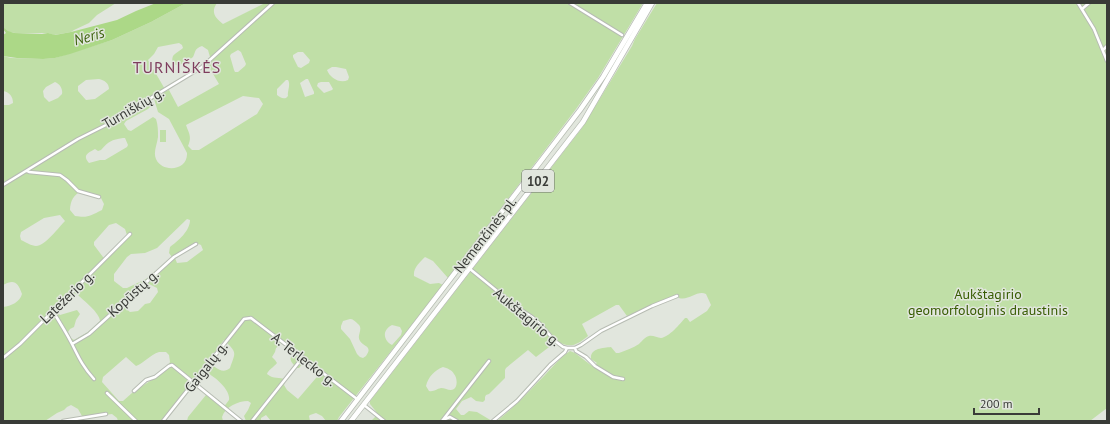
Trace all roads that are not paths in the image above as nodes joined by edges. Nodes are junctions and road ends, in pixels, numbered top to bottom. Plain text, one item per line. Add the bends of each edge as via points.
1 (273, 3) edge
2 (570, 3) edge
3 (647, 3) edge
4 (652, 3) edge
5 (1078, 3) edge
6 (1089, 3) edge
7 (1082, 9) junction
8 (630, 33) junction
9 (622, 35) junction
10 (624, 42) junction
11 (1107, 46) edge
12 (1103, 50) junction
13 (1107, 60) edge
14 (613, 66) junction
15 (27, 171) junction
16 (3, 185) edge
17 (99, 197) dead end
18 (513, 198) junction
19 (520, 204) junction
20 (130, 234) dead end
21 (196, 244) dead end
22 (470, 269) junction
23 (676, 296) dead end
24 (52, 310) junction
25 (251, 318) joint
26 (72, 344) junction
27 (567, 348) junction
28 (575, 348) junction
29 (303, 357) junction
30 (3, 358) edge
31 (489, 361) dead end
32 (623, 379) dead end
33 (94, 380) dead end
34 (193, 383) junction
35 (134, 391) dead end
36 (107, 393) dead end
37 (357, 399) junction
38 (364, 404) junction
39 (106, 414) dead end
40 (443, 420) edge
41 (63, 421) edge
42 (136, 421) edge
43 (163, 421) edge
44 (241, 421) edge
45 (252, 421) edge
46 (341, 421) edge
47 (351, 421) edge
48 (384, 421) edge
49 (457, 421) edge
50 (493, 421) edge

1 - 15 street, Turniškių g. via 202,67
2 - 9 street
3 - 8 main road, Nemenčinės pl. / 102
4 - 14 main road, Nemenčinės pl. / 102
5 - 7 street
6 - 7 street
7 - 12 street
8 - 9 main road
8 - 10 main road, Nemenčinės pl. / 102
9 - 10 main road
10 - 14 main road, Nemenčinės pl. / 102
11 - 12 street
12 - 13 street
14 - 18 main road, Nemenčinės pl. / 102
14 - 19 main road, Nemenčinės pl. / 102 via 583,122
15 - 16 street, Turniškių g.
15 - 17 street via 60,175 78,191
18 - 19 main road
18 - 37 main road, Nemenčinės pl. / 102
19 - 22 main road, Nemenčinės pl. / 102
20 - 24 street, Latežerio g.
21 - 26 street, Kopūstų g. via 174,257 88,334
22 - 27 street, Aukštagirio g. via 532,317 555,341
22 - 38 main road, Nemenčinės pl. / 102
23 - 28 street, Aukštagirio g. via 601,331
24 - 26 street
24 - 30 street, Latežerio g.
25 - 29 street, A. Terlecko g.
25 - 34 street, Gaigalų g. via 244,319
26 - 33 street
27 - 28 street, Aukštagirio g.
27 - 50 street, Aukštagirio g. via 520,398
28 - 32 street, Aukštagirio g. via 594,366 613,377
29 - 37 street, A. Terlecko g.
29 - 45 street
31 - 40 street
34 - 35 street via 171,365 155,377 146,380
34 - 43 street, Gaigalų g.
34 - 44 street
36 - 42 street
37 - 38 main road
37 - 46 main road, Nemenčinės pl. / 102
38 - 47 main road, Nemenčinės pl. / 102
38 - 48 street
39 - 41 street
40 - 49 street via 450,417

